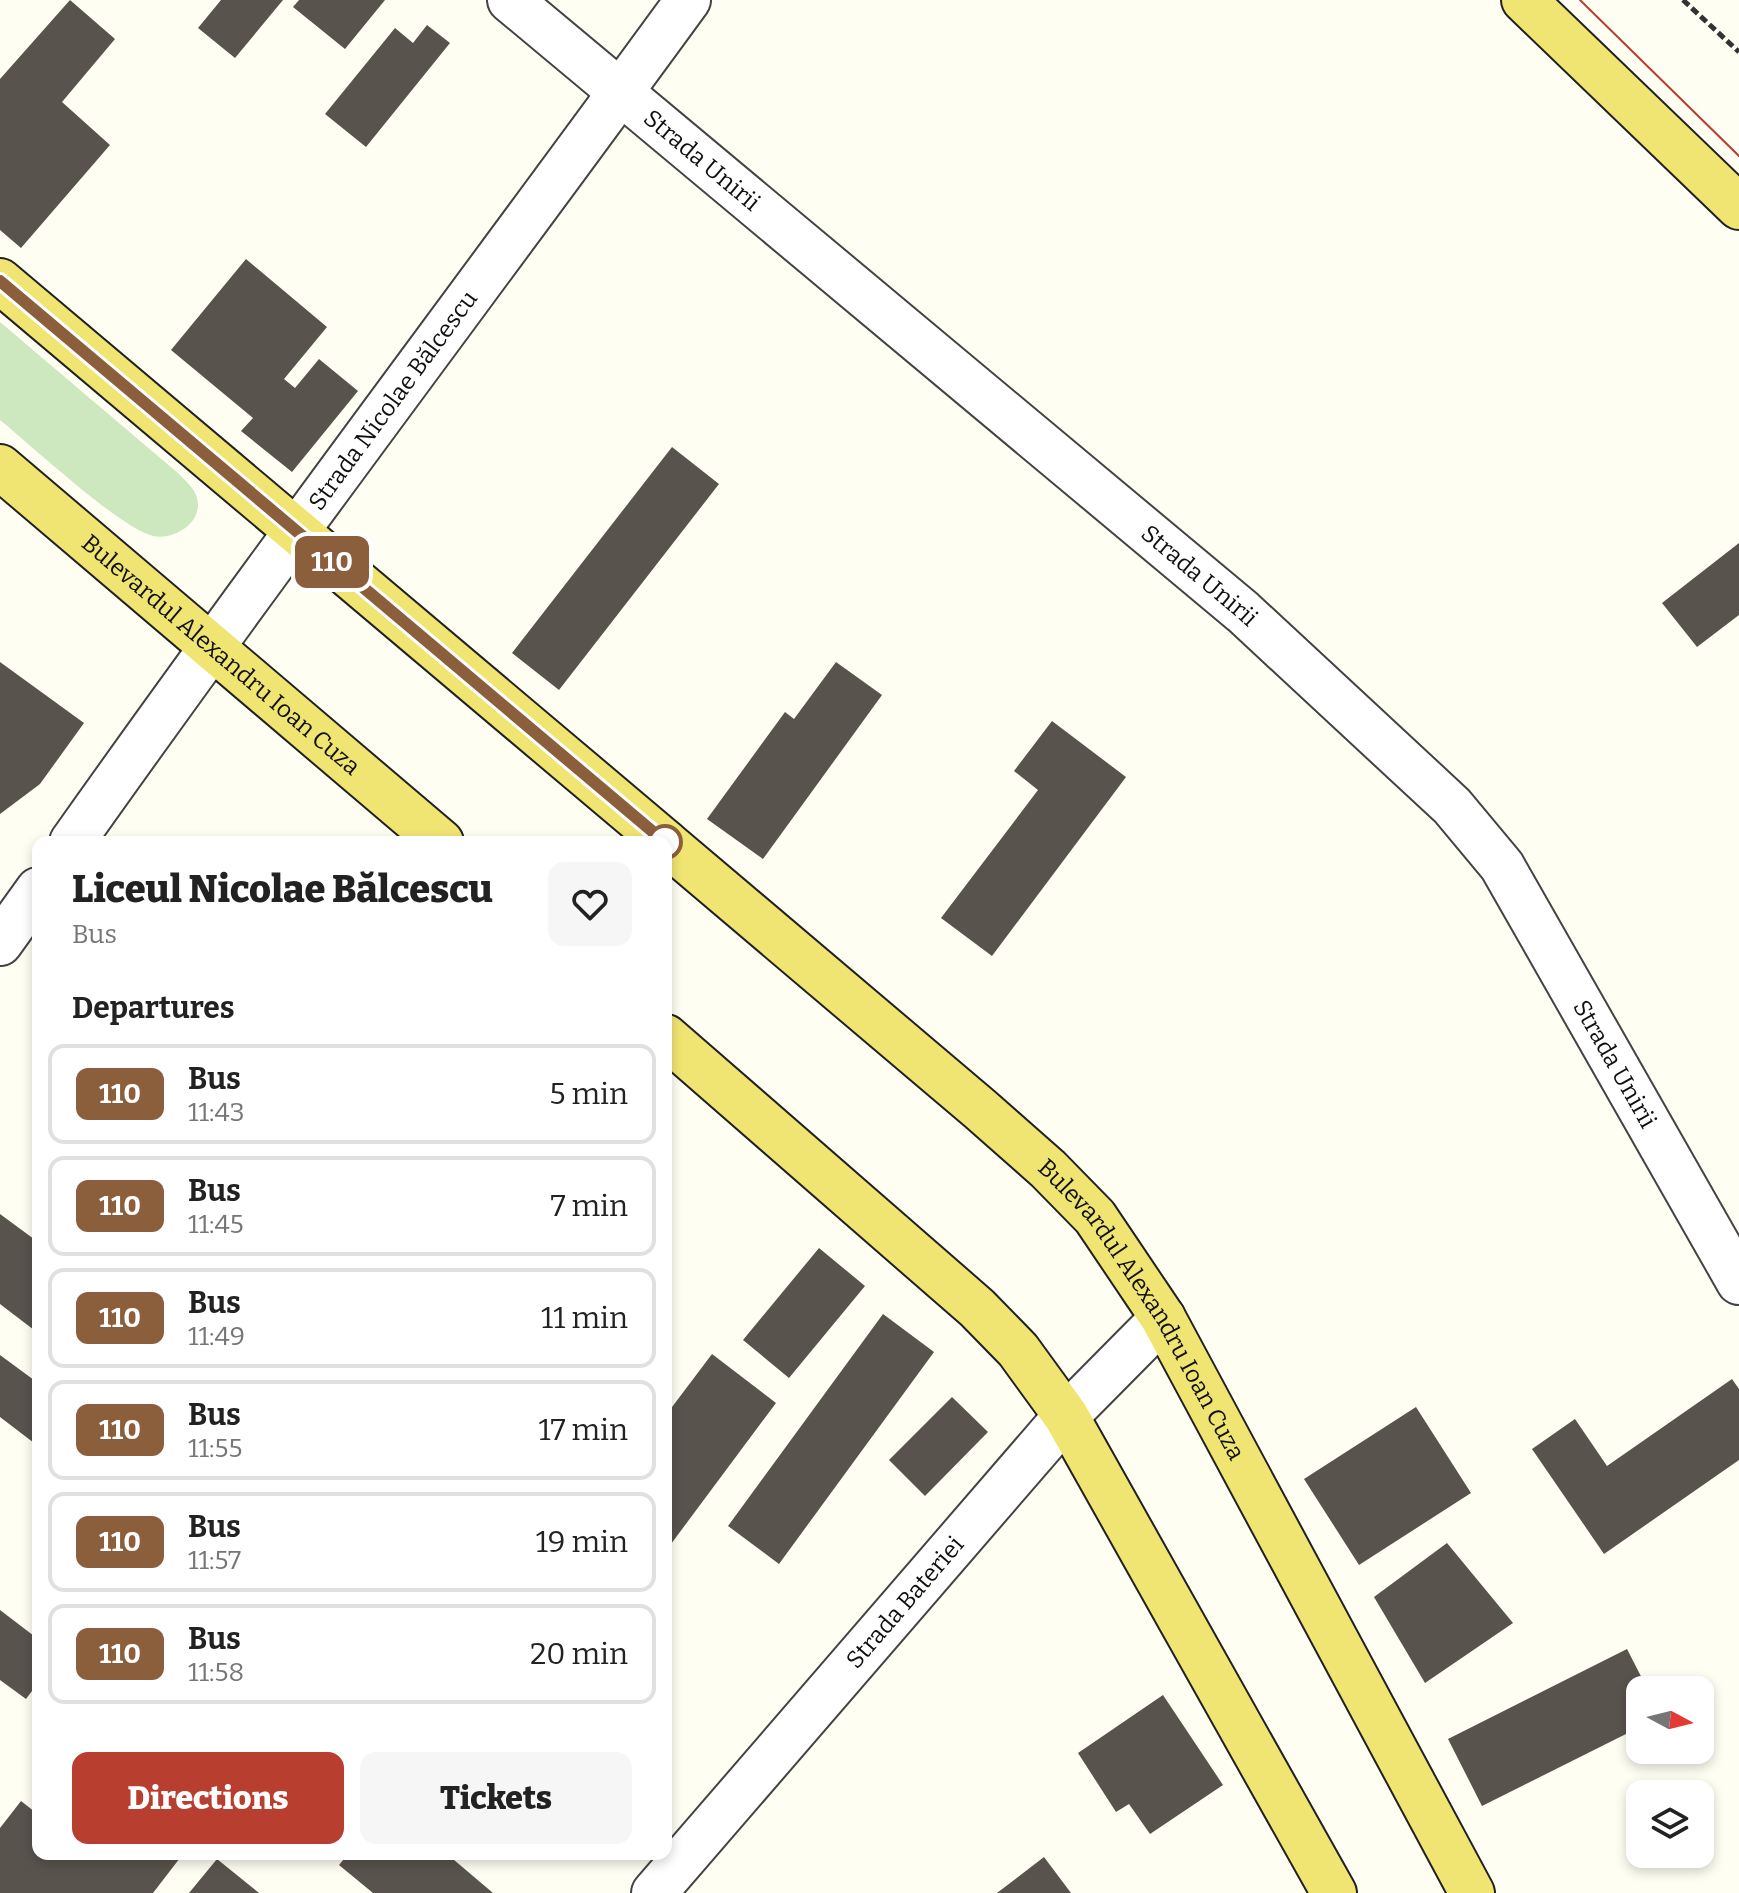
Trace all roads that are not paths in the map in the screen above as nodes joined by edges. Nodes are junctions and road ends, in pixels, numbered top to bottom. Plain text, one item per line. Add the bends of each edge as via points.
1 (510, 0) edge
2 (688, 0) edge
3 (1524, 0) edge
4 (621, 93) junction
5 (1739, 207) edge
6 (0, 281) edge
7 (0, 467) edge
8 (299, 532) junction
9 (211, 645) junction
10 (76, 836) edge
11 (434, 836) edge
12 (659, 836) edge
13 (672, 847) edge
14 (32, 898) edge
15 (0, 943) edge
16 (672, 1042) edge
17 (1739, 1282) edge
18 (1163, 1318) junction
19 (1066, 1416) junction
20 (654, 1893) edge
21 (1334, 1893) edge
22 (1472, 1893) edge

1 - 4 street, Strada Unirii
2 - 4 street, Strada Nicolae Bălcescu
3 - 5 main road
4 - 8 street, Strada Nicolae Bălcescu
4 - 17 street, Strada Unirii via 1243,612 1452,806 1502,866
6 - 8 main road, Bulevardul Alexandru Ioan Cuza
7 - 9 main road, Bulevardul Alexandru Ioan Cuza
8 - 9 street, Strada Nicolae Bălcescu
8 - 12 main road, Bulevardul Alexandru Ioan Cuza
9 - 10 street, Strada Nicolae Bălcescu
9 - 11 main road, Bulevardul Alexandru Ioan Cuza
13 - 18 main road, Bulevardul Alexandru Ioan Cuza via 1048,1169 1095,1217
14 - 15 street
16 - 19 main road via 977,1308 1018,1350
18 - 19 street, Strada Bateriei
18 - 22 main road, Bulevardul Alexandru Ioan Cuza
19 - 20 street, Strada Bateriei
19 - 21 main road

